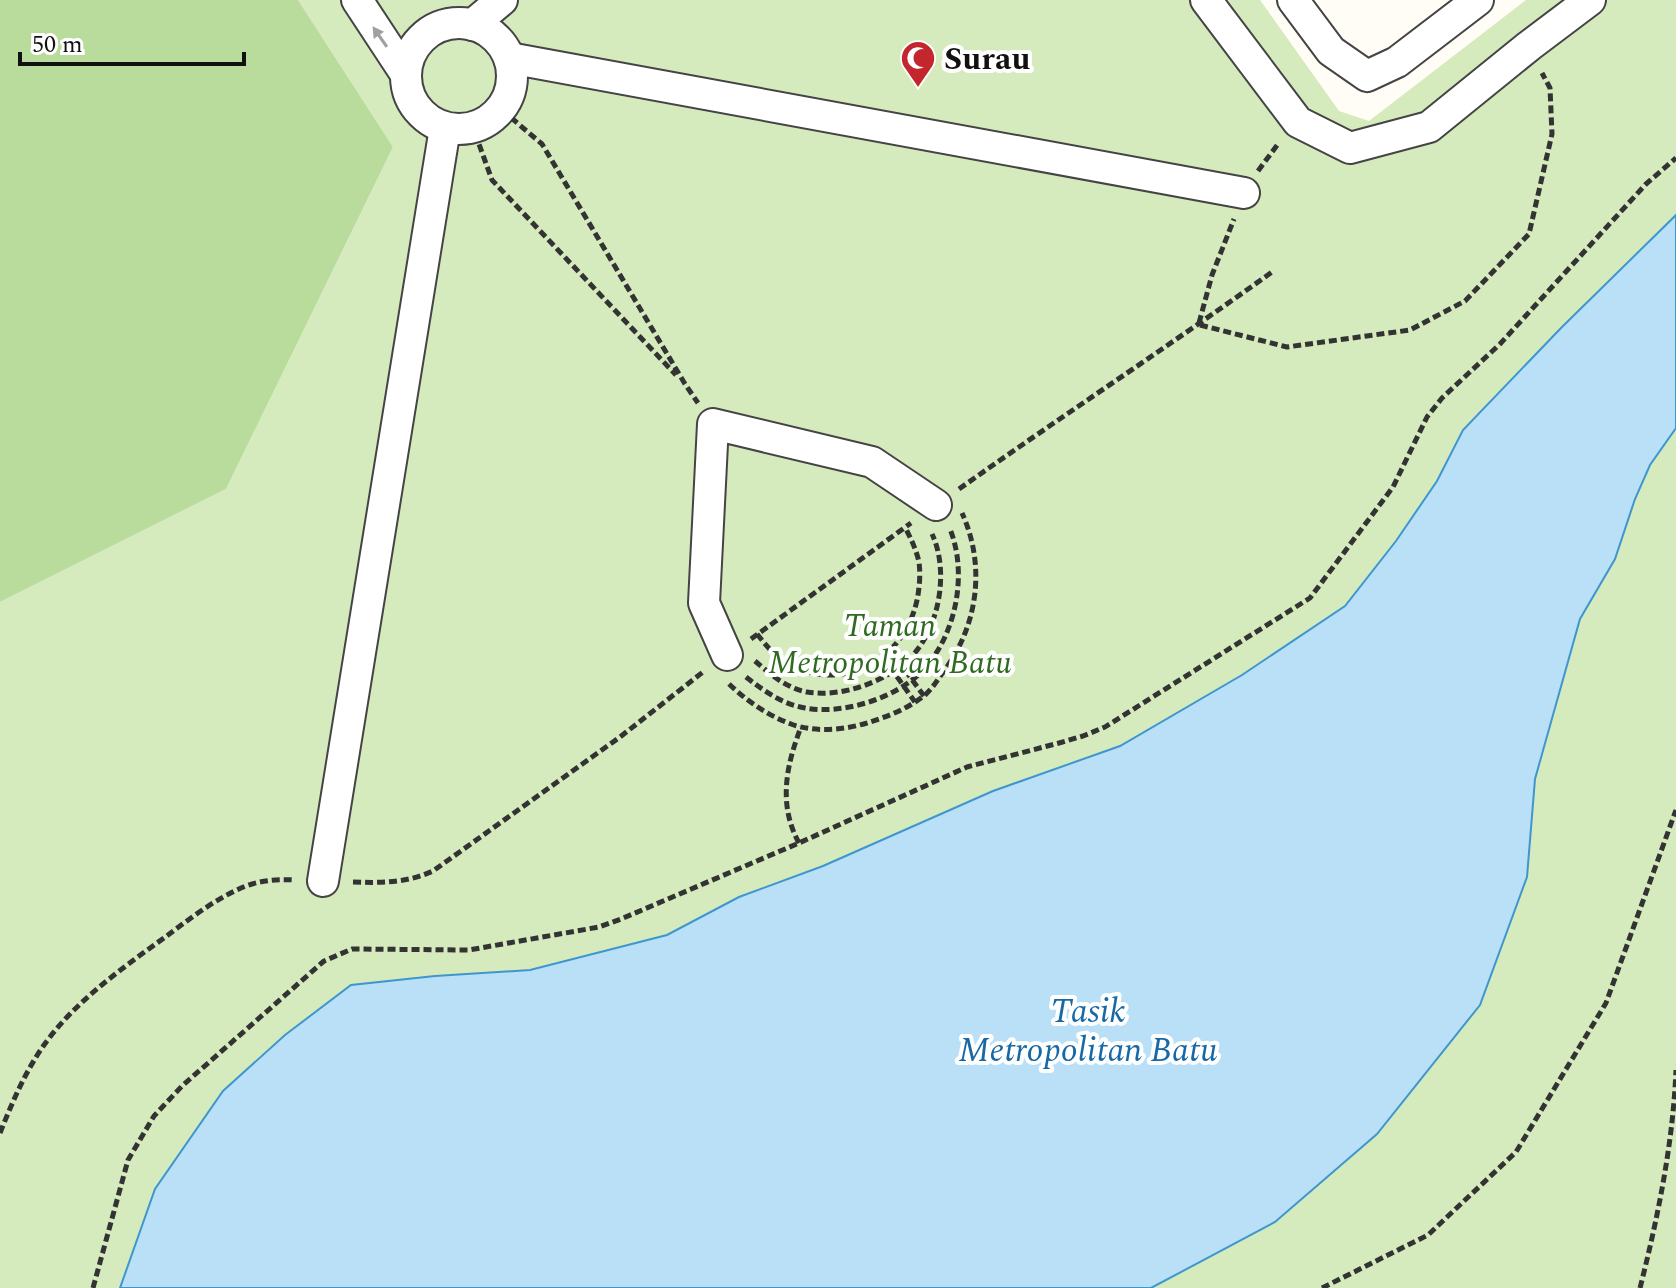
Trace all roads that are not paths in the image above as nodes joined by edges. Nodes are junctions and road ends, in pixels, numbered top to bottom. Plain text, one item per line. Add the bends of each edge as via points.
1 (357, 0) edge
2 (502, 0) edge
3 (1293, 0) edge
4 (1478, 0) edge
5 (1590, 0) edge
6 (1212, 8) edge
7 (453, 16) edge
8 (509, 58) junction
9 (405, 73) junction
10 (459, 128) junction
11 (1244, 193) dead end
12 (937, 505) road end
13 (727, 655) road end
14 (323, 881) road end

9 -> 1 street
2 - 7 street
3 - 4 street via 1331,51 1367,76 1397,62
5 - 6 street via 1429,127 1350,148 1298,122
7 - 8 street via 492,35
7 - 9 street via 415,45
8 - 10 street via 511,87 502,110 487,122
8 - 11 street
9 - 10 street via 411,101 420,113 431,122
10 - 14 street
12 - 13 street via 872,462 713,424 704,603

